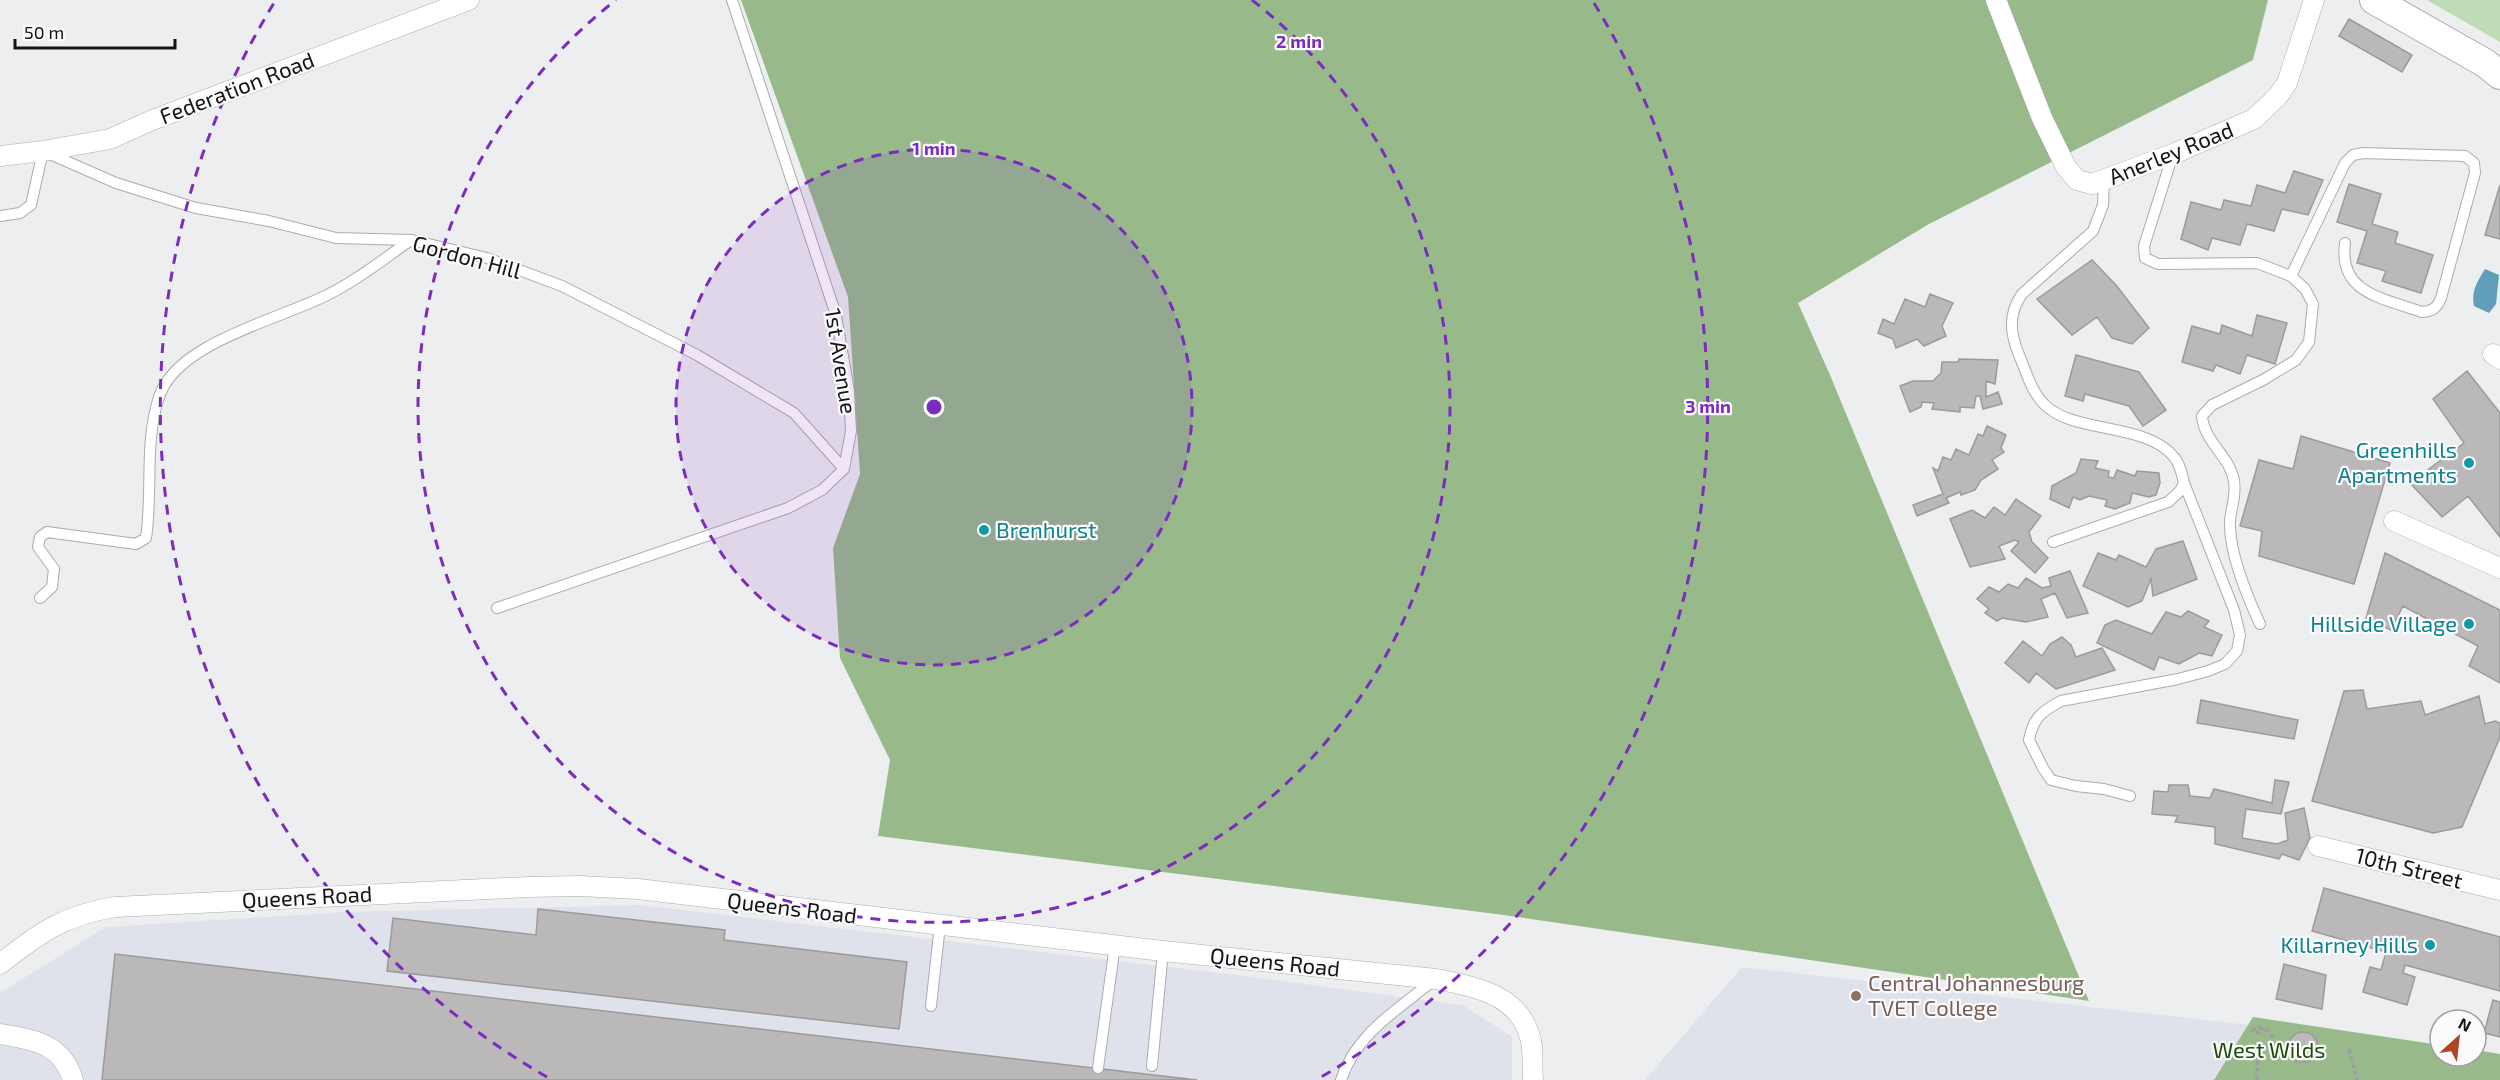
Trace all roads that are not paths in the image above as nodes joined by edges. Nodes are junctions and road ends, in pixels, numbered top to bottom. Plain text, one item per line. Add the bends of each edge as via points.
1 (470, 0) edge
2 (732, 0) edge
3 (1996, 0) edge
4 (2314, 0) edge
5 (2374, 0) edge
6 (2495, 67) edge
7 (43, 151) junction
8 (2173, 154) junction
9 (0, 156) edge
10 (2104, 180) junction
11 (0, 216) edge
12 (412, 240) junction
13 (2345, 243) dead end
14 (2291, 276) junction
15 (844, 469) junction
16 (2184, 483) junction
17 (2394, 521) dead end
18 (2053, 542) dead end
19 (2500, 568) edge
20 (40, 598) dead end
21 (497, 609) dead end
22 (2260, 624) dead end
23 (2130, 796) dead end
24 (2318, 846) dead end
25 (2500, 890) edge
26 (940, 925) junction
27 (1115, 945) junction
28 (1163, 951) junction
29 (0, 964) edge
30 (1436, 979) junction
31 (931, 1006) dead end
32 (0, 1034) edge
33 (1152, 1066) dead end
34 (1098, 1068) dead end
35 (73, 1080) edge
36 (1341, 1080) edge
37 (1533, 1080) edge

1 - 7 street, Federation Road via 110,139
2 - 15 lane, 1st Avenue via 837,315 851,431
3 - 10 street, Anerley Road via 2042,118 2066,167 2083,183
4 - 8 street, Anerley Road via 2287,83 2278,96 2253,119
5 - 6 street
7 - 9 street, Federation Road
7 - 11 lane via 31,205 20,213
7 - 12 lane, Gordon Hill via 116,183 196,208 336,238
8 - 10 street, Anerley Road
8 - 14 lane via 2144,246 2145,258 2158,264 2257,263
10 - 16 lane via 2103,205 2093,231 2014,305 2014,343 2035,392 2045,405 2058,415 2116,429 2158,445 2174,456
12 - 15 lane, Gordon Hill via 487,258 562,286 697,355 794,413
12 - 20 lane via 331,293 250,327 192,356 174,371 159,396 150,442 146,538 136,544 47,532 40,537 38,547 54,569 52,587
13 - 14 lane via 2344,267 2361,289 2422,312 2438,307 2475,173 2474,162 2465,156 2353,155 2344,163
14 - 22 lane via 2313,304 2311,332 2302,353 2263,380 2212,405 2202,416 2206,435 2231,470 2234,481 2230,538
15 - 21 lane via 822,490 788,508
16 - 18 lane via 2168,502
16 - 23 lane via 2234,610 2240,635 2237,651 2225,664 2208,671 2061,701 2036,718 2029,740 2051,780
17 - 19 street
24 - 25 street, 10th Street
26 - 27 street, Queens Road
26 - 29 street, Queens Road via 638,889 528,887 87,911 30,940
26 - 31 lane
27 - 28 street, Queens Road
27 - 34 lane
28 - 30 street, Queens Road
28 - 33 lane
30 - 36 lane via 1367,1034 1353,1052
30 - 37 street, Queens Road via 1490,992 1514,1010 1532,1046
32 - 35 street via 47,1046 62,1056

